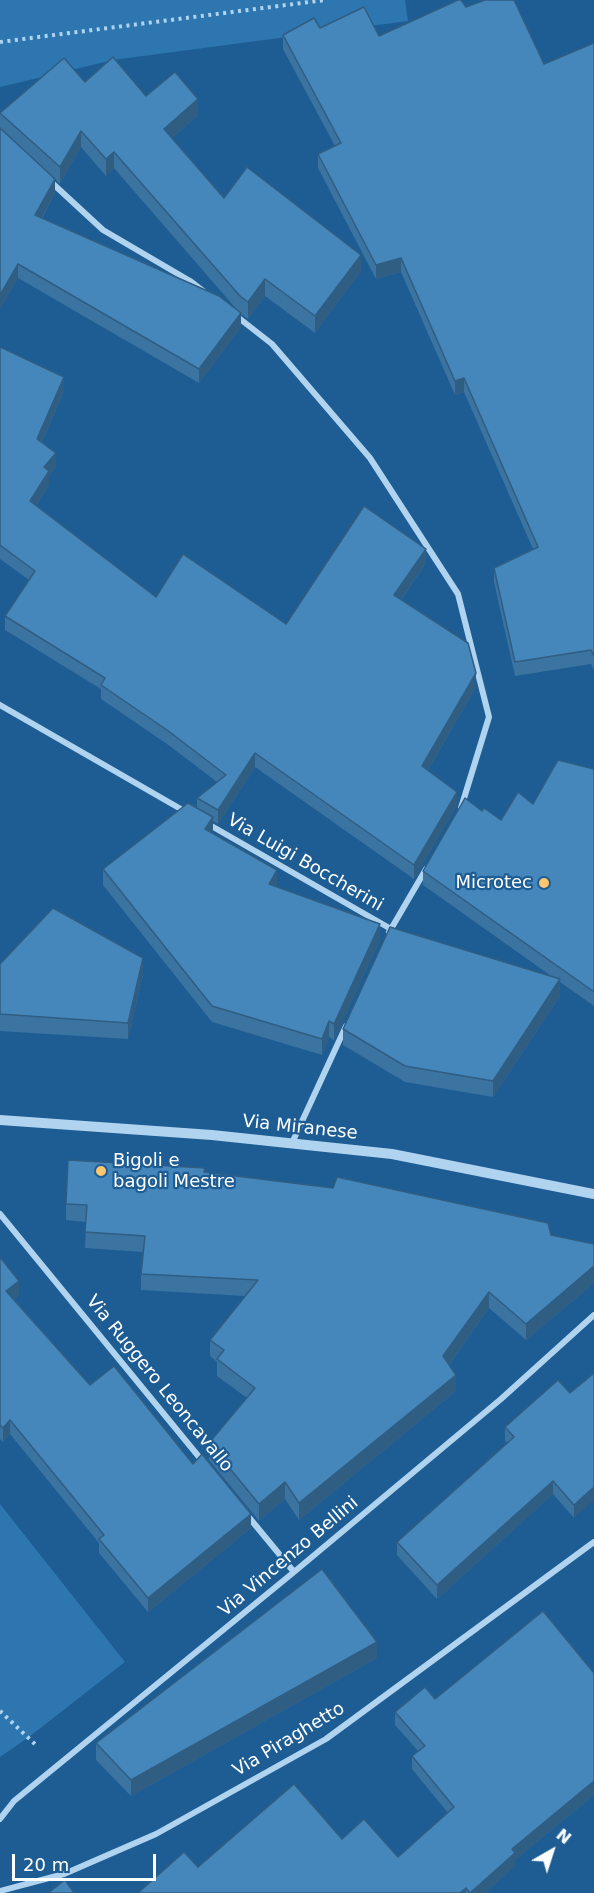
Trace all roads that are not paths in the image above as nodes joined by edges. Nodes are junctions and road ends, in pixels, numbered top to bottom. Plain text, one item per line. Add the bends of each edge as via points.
1 (43, 175) edge
2 (209, 295) edge
3 (227, 309) edge
4 (0, 705) edge
5 (195, 817) edge
6 (455, 819) edge
7 (206, 823) edge
8 (432, 859) edge
9 (391, 929) junction
10 (386, 939) edge
11 (348, 1022) edge
12 (0, 1120) edge
13 (292, 1143) junction
14 (594, 1194) edge
15 (0, 1214) edge
16 (594, 1315) edge
17 (211, 1471) edge
18 (241, 1508) edge
19 (594, 1542) edge
20 (294, 1572) junction
21 (0, 1819) edge
22 (0, 1891) edge

1 - 2 street via 103,230
3 - 6 street via 272,344 370,458 458,594 489,717
4 - 5 street
7 - 9 street, Via Luigi Boccherini
8 - 9 street
9 - 10 street, Via Luigi Boccherini
11 - 13 street
12 - 13 street, Via Miranese
13 - 14 street, Via Miranese via 392,1154
15 - 17 street, Via Ruggero Leoncavallo
16 - 20 street, Via Vincenzo Bellini via 501,1399
18 - 20 street
19 - 22 street, Via Piraghetto via 326,1739 156,1834 64,1874
20 - 21 street, Via Vincenzo Bellini via 14,1801

